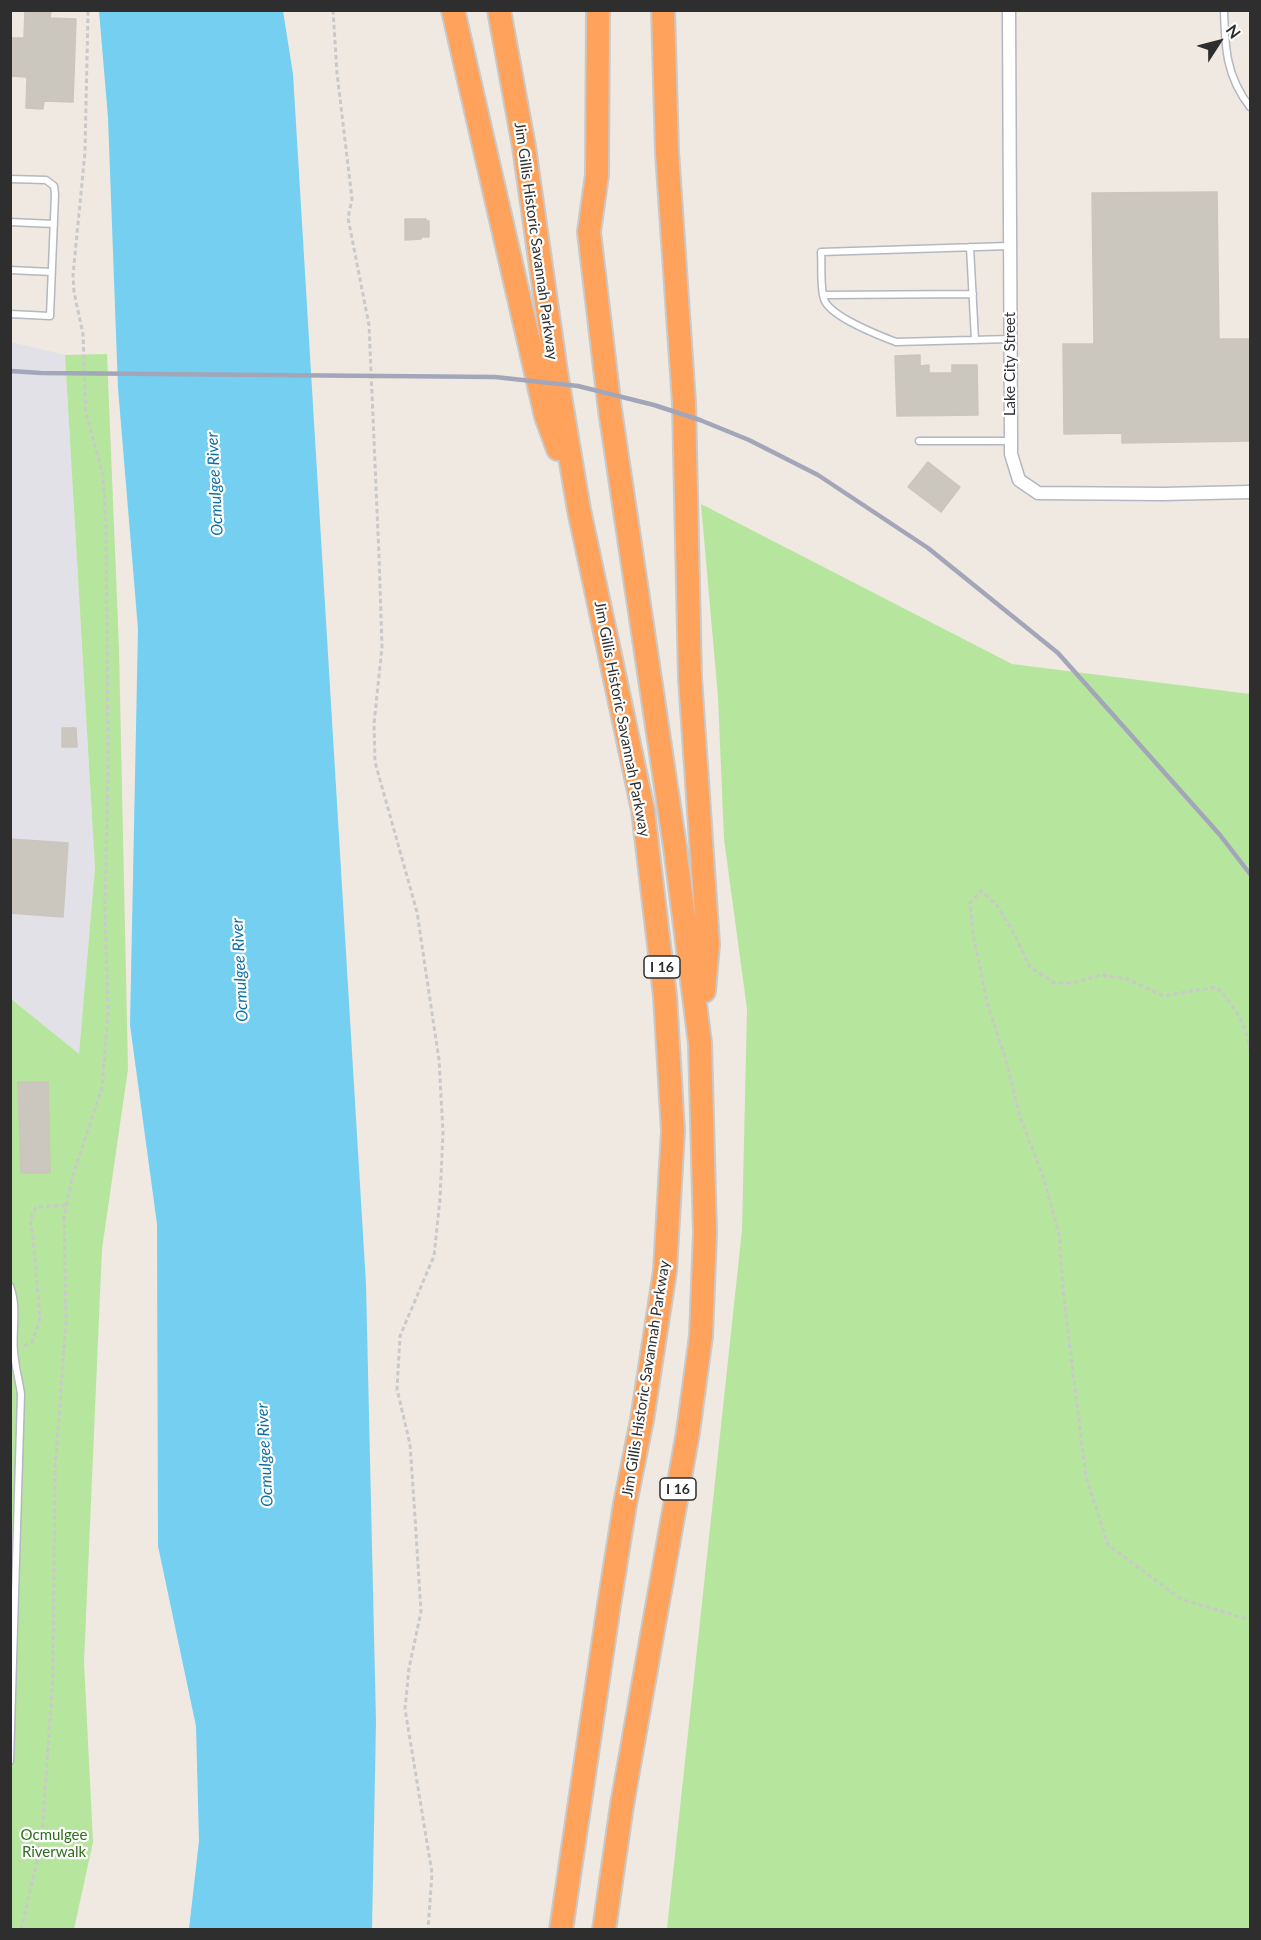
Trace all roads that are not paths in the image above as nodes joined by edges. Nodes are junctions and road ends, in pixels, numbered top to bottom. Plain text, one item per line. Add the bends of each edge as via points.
1 (453, 10) edge
2 (499, 10) edge
3 (598, 10) edge
4 (663, 10) edge
5 (1009, 10) edge
6 (1224, 10) edge
7 (1251, 107) edge
8 (10, 179) edge
9 (10, 222) edge
10 (54, 224) junction
11 (1010, 246) junction
12 (970, 247) junction
13 (10, 270) edge
14 (52, 272) junction
15 (972, 294) junction
16 (824, 295) junction
17 (10, 314) edge
18 (1010, 339) junction
19 (975, 340) junction
20 (919, 441) dead end
21 (1011, 441) junction
22 (1251, 492) edge
23 (579, 510) junction
24 (700, 1043) junction
25 (10, 1286) edge
26 (10, 1761) edge
27 (561, 1929) edge
28 (604, 1929) edge

1 - 23 highway via 546,416
2 - 23 highway, Jim Gillis Historic Savannah Parkway / I 16 via 524,147
3 - 24 highway, Jim Gillis Historic Savannah Parkway / I 16 via 597,175 589,232 610,410 681,888
4 - 24 highway via 667,152 684,404 690,678 708,944
5 - 11 street, Lake City Street
6 - 7 lane via 1231,75
8 - 10 lane via 46,180 54,186
9 - 10 lane
10 - 14 lane
11 - 12 lane
11 - 18 street, Lake City Street
12 - 15 lane
12 - 16 lane via 821,252
13 - 14 lane
14 - 17 lane via 50,316
15 - 16 lane
15 - 19 lane
16 - 19 lane via 831,310 896,342
18 - 19 lane
18 - 21 street, Lake City Street
20 - 21 lane
21 - 22 street, Lake City Street via 1019,480 1038,494
23 - 27 highway, Jim Gillis Historic Savannah Parkway / I 16 via 643,810 665,996 673,1131 665,1271 609,1605
24 - 28 highway, Jim Gillis Historic Savannah Parkway / I 16 via 705,1233 701,1336
25 - 26 lane via 21,1394

